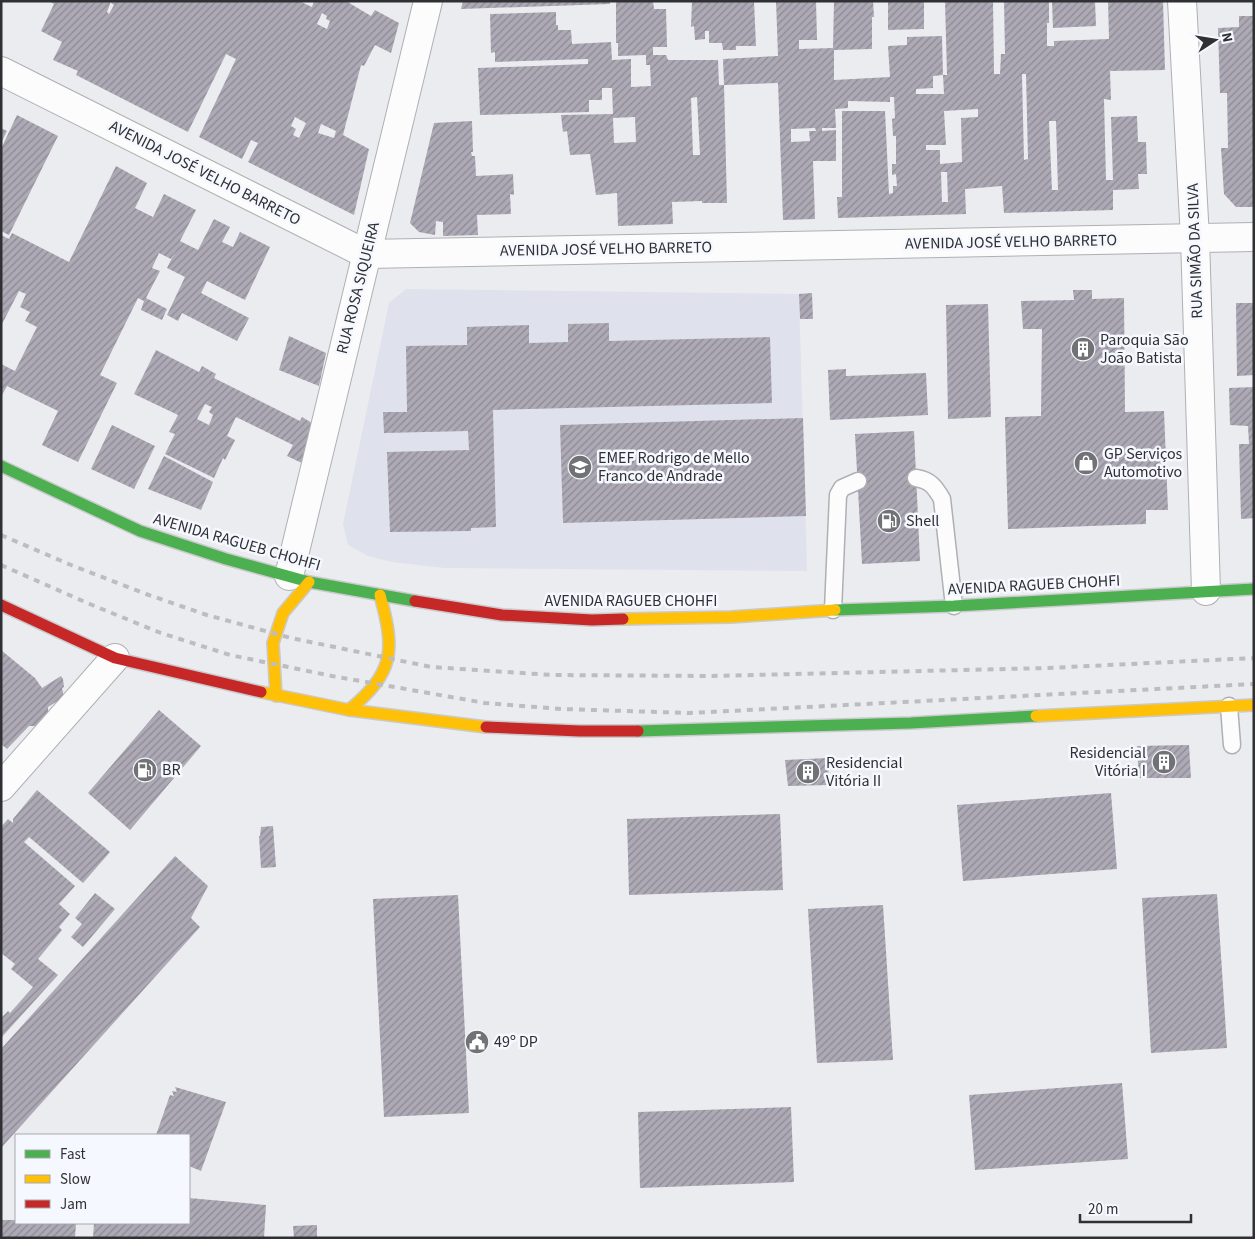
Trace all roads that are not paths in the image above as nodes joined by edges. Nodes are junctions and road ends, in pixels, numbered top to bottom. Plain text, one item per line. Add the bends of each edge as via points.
1 (428, 1) edge
2 (1182, 1) edge
3 (1, 71) edge
4 (1254, 236) edge
5 (1196, 238) junction
6 (366, 254) junction
7 (1, 466) edge
8 (916, 478) dead end
9 (858, 481) dead end
10 (299, 579) junction
11 (1254, 589) edge
12 (1206, 591) junction
13 (380, 596) junction
14 (1, 605) edge
15 (954, 606) junction
16 (833, 610) junction
17 (114, 658) junction
18 (276, 696) junction
19 (1254, 705) edge
20 (1229, 706) junction
21 (349, 710) junction
22 (1232, 745) dead end
23 (1, 787) edge

1 - 6 street, RUA ROSA SIQUEIRA
2 - 5 street, RUA SIMÃO DA SILVA
3 - 6 street, AVENIDA JOSÉ VELHO BARRETO
4 - 5 street, AVENIDA JOSÉ VELHO BARRETO
5 - 6 street, AVENIDA JOSÉ VELHO BARRETO
5 - 12 street, RUA SIMÃO DA SILVA
6 - 10 street, RUA ROSA SIQUEIRA
7 - 10 highway, AVENIDA RAGUEB CHOHFI via 140,532
8 - 15 lane via 926,480 942,499
9 - 16 lane via 842,488 838,495
10 - 13 highway, AVENIDA RAGUEB CHOHFI
10 - 18 highway via 273,643
11 - 12 highway, AVENIDA RAGUEB CHOHFI
12 - 15 highway, AVENIDA RAGUEB CHOHFI
13 - 16 highway, AVENIDA RAGUEB CHOHFI via 502,615 592,620 731,617
13 - 21 highway via 388,626 390,648 387,667 378,684
14 - 17 highway
15 - 16 highway, AVENIDA RAGUEB CHOHFI
17 - 18 highway
17 - 23 street
18 - 21 highway
19 - 20 highway
20 - 21 highway via 911,723 653,731 492,728
20 - 22 lane

